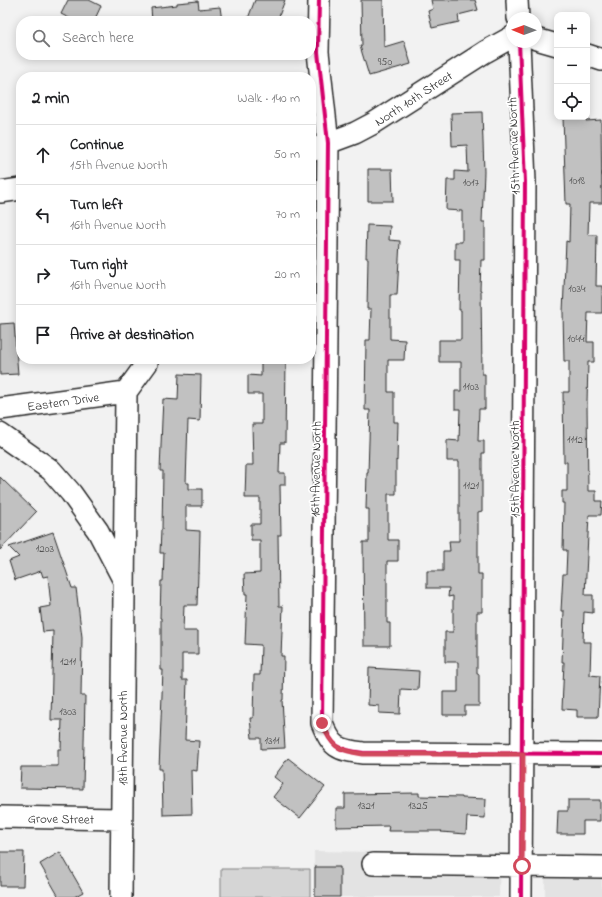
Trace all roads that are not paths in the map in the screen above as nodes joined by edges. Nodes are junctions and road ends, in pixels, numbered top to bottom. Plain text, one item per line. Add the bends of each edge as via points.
1 (319, 0) edge
2 (517, 0) edge
3 (518, 12) edge
4 (506, 40) edge
5 (542, 41) edge
6 (554, 44) edge
7 (518, 48) edge
8 (590, 56) edge
9 (602, 60) edge
10 (320, 147) edge
11 (16, 190) edge
12 (0, 192) edge
13 (146, 364) edge
14 (126, 392) junction
15 (0, 409) edge
16 (0, 434) edge
17 (124, 580) junction
18 (523, 754) junction
19 (602, 754) edge
20 (0, 817) edge
21 (121, 819) junction
22 (373, 864) dead end
23 (522, 866) junction
24 (602, 866) edge
25 (121, 897) edge
26 (521, 897) edge

1 - 10 street, 16th Avenue North
2 - 3 street
4 - 10 street, North 10th Street via 374,123
5 - 6 street
7 - 18 street, 15th Avenue North via 525,182
8 - 9 street
10 - 18 street, 16th Avenue North via 322,723 335,746 363,754
11 - 12 street
13 - 14 street
14 - 15 street, Eastern Drive
14 - 17 street, 18th Avenue North
16 - 17 street, 18th Avenue North via 51,470 71,493 98,531
17 - 21 street, 18th Avenue North
18 - 19 street, 16th Avenue North
18 - 23 street, 15th Avenue North
20 - 21 street, Grove Street
21 - 25 street, 18th Avenue North
22 - 23 street
23 - 24 street
23 - 26 street, 15th Avenue North

